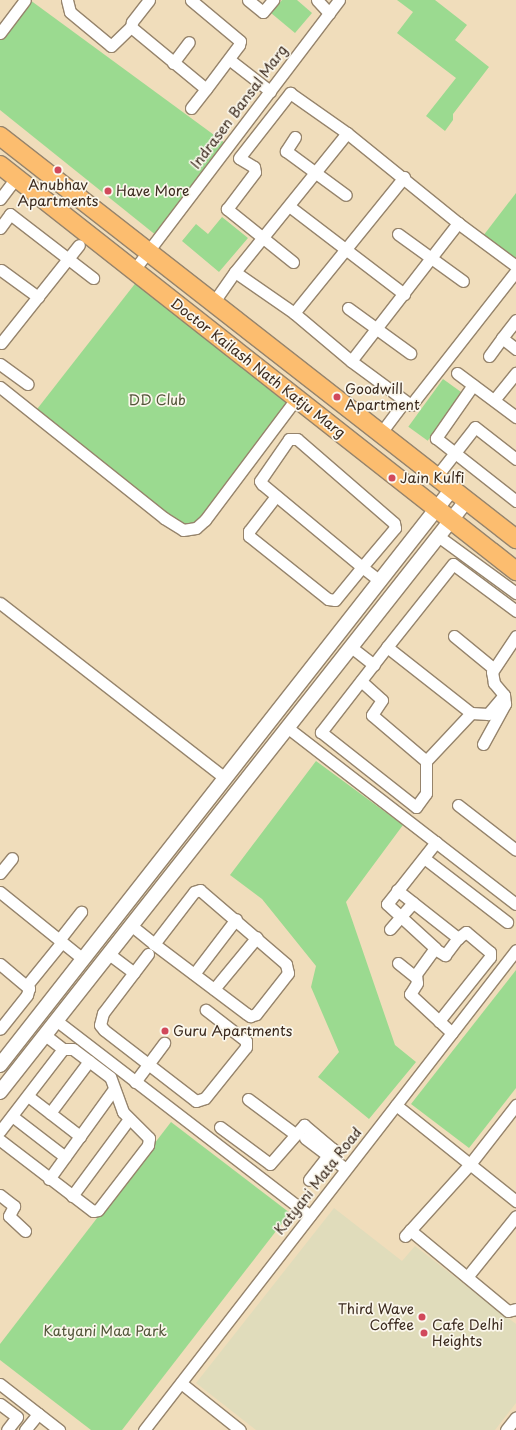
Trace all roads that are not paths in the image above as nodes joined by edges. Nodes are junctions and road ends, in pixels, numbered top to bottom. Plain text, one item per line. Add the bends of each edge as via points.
1 (26, 0) edge
2 (149, 0) edge
3 (191, 0) edge
4 (248, 0) edge
5 (273, 0) edge
6 (339, 0) edge
7 (69, 2) edge
8 (324, 5) edge
9 (131, 27) junction
10 (0, 33) edge
11 (189, 42) dead end
12 (230, 60) junction
13 (173, 63) junction
14 (206, 89) junction
15 (270, 91) junction
16 (191, 108) dead end
17 (347, 133) junction
18 (0, 136) edge
19 (295, 137) dead end
20 (0, 165) edge
21 (315, 174) junction
22 (404, 177) junction
23 (16, 178) junction
24 (346, 195) dead end
25 (0, 199) edge
26 (289, 206) junction
27 (458, 223) junction
28 (0, 228) edge
29 (398, 234) dead end
30 (262, 239) junction
31 (79, 245) dead end
32 (345, 248) junction
33 (148, 252) junction
34 (68, 258) junction
35 (431, 258) junction
36 (293, 262) dead end
37 (516, 266) edge
38 (1, 270) dead end
39 (134, 270) junction
40 (516, 271) edge
41 (235, 272) junction
42 (93, 278) dead end
43 (463, 281) dead end
44 (404, 294) junction
45 (38, 297) junction
46 (213, 303) junction
47 (348, 308) dead end
48 (294, 312) junction
49 (516, 320) edge
50 (376, 328) junction
51 (502, 338) junction
52 (1, 343) edge
53 (516, 349) edge
54 (410, 353) dead end
55 (489, 356) dead end
56 (351, 361) junction
57 (0, 364) edge
58 (457, 373) dead end
59 (516, 373) edge
60 (28, 384) dead end
61 (474, 385) junction
62 (0, 387) edge
63 (296, 399) junction
64 (494, 400) junction
65 (404, 402) junction
66 (516, 417) edge
67 (380, 434) junction
68 (454, 453) junction
69 (516, 459) edge
70 (436, 477) junction
71 (452, 489) junction
72 (276, 496) junction
73 (467, 500) junction
74 (516, 501) edge
75 (436, 510) junction
76 (451, 521) junction
77 (438, 536) junction
78 (516, 539) edge
79 (362, 567) junction
80 (516, 571) edge
81 (380, 581) junction
82 (516, 593) edge
83 (2, 608) edge
84 (516, 611) edge
85 (454, 636) dead end
86 (516, 636) edge
87 (387, 646) junction
88 (351, 647) junction
89 (374, 665) junction
90 (493, 668) junction
91 (361, 681) junction
92 (504, 695) junction
93 (471, 713) junction
94 (288, 728) junction
95 (483, 744) dead end
96 (426, 761) junction
97 (225, 778) junction
98 (458, 805) dead end
99 (436, 842) junction
100 (516, 850) edge
101 (12, 858) dead end
102 (424, 858) junction
103 (0, 873) edge
104 (397, 890) junction
105 (0, 892) edge
106 (413, 903) junction
107 (516, 904) edge
108 (81, 912) dead end
109 (400, 917) junction
110 (236, 919) junction
111 (507, 922) dead end
112 (132, 926) junction
113 (390, 928) dead end
114 (257, 937) junction
115 (458, 938) junction
116 (61, 941) junction
117 (154, 944) junction
118 (435, 949) junction
119 (516, 950) edge
120 (109, 954) junction
121 (148, 954) dead end
122 (83, 959) junction
123 (398, 963) dead end
124 (0, 964) edge
125 (134, 973) junction
126 (194, 974) junction
127 (415, 977) junction
128 (27, 985) junction
129 (214, 989) junction
130 (206, 1010) dead end
131 (439, 1021) junction
132 (0, 1029) edge
133 (50, 1029) junction
134 (452, 1033) junction
135 (164, 1043) dead end
136 (63, 1049) junction
137 (89, 1061) junction
138 (0, 1065) edge
139 (148, 1065) junction
140 (135, 1082) junction
141 (114, 1089) junction
142 (0, 1092) edge
143 (28, 1096) junction
144 (248, 1099) dead end
145 (396, 1105) junction
146 (516, 1105) edge
147 (50, 1113) junction
148 (12, 1116) junction
149 (129, 1119) junction
150 (220, 1127) dead end
151 (0, 1131) edge
152 (80, 1136) junction
153 (300, 1136) junction
154 (0, 1140) edge
155 (328, 1156) junction
156 (65, 1157) junction
157 (470, 1164) junction
158 (346, 1169) junction
159 (49, 1178) junction
160 (309, 1180) dead end
161 (0, 1195) edge
162 (72, 1196) junction
163 (516, 1201) edge
164 (310, 1216) junction
165 (516, 1216) edge
166 (26, 1231) dead end
167 (467, 1277) junction
168 (513, 1312) edge
169 (181, 1383) junction
170 (0, 1384) edge
171 (0, 1404) edge
172 (38, 1414) junction
173 (516, 1417) edge
174 (7, 1430) edge
175 (25, 1430) edge
176 (59, 1430) edge
177 (144, 1430) edge
178 (240, 1430) edge
179 (506, 1430) edge

1 - 10 street
2 - 9 street
3 - 12 street via 237,36 240,46
4 - 5 street via 263,12
6 - 8 street, Indrasen Bansal Marg
7 - 9 street via 70,12 111,46
8 - 15 street, Indrasen Bansal Marg
9 - 13 street
11 - 13 street
12 - 14 street
12 - 15 street
13 - 14 street
14 - 16 street
15 - 33 street, Indrasen Bansal Marg
17 - 21 street
17 - 22 street
17 - 30 street via 294,93 286,94 239,158 254,167 255,172 227,209
18 - 33 main road, Doctor Kailash Nath Katju Marg
19 - 21 street via 286,151
20 - 23 main road, Doctor Kailash Nath Katju Marg
21 - 24 street
21 - 26 street
22 - 27 street
22 - 32 street
23 - 25 street
23 - 39 main road, Doctor Kailash Nath Katju Marg
26 - 30 street
26 - 32 street
27 - 35 street
27 - 37 street
28 - 34 street via 10,214
29 - 35 street
30 - 36 street
30 - 41 street
31 - 34 street
32 - 44 street
32 - 48 street
33 - 39 street, Indrasen Bansal Marg
33 - 46 main road, Doctor Kailash Nath Katju Marg
34 - 42 street
34 - 45 street
35 - 43 street
35 - 44 street
38 - 45 street
39 - 63 main road, Doctor Kailash Nath Katju Marg
40 - 65 street via 415,402 411,405
41 - 46 street
41 - 48 street
44 - 50 street
45 - 52 street
46 - 67 main road, Doctor Kailash Nath Katju Marg
47 - 50 street
48 - 56 street
49 - 51 street
50 - 54 street
50 - 56 street
51 - 53 street
51 - 55 street
56 - 65 street
57 - 60 street
58 - 61 street
59 - 64 street
61 - 64 street
61 - 68 street via 437,433 438,441
62 - 63 street via 183,530 196,528 205,520
63 - 75 main road, Doctor Kailash Nath Katju Marg
64 - 66 street
65 - 67 street
67 - 70 main road, Doctor Kailash Nath Katju Marg
68 - 69 street via 475,427
68 - 70 street
68 - 74 street
70 - 71 main road, Doctor Kailash Nath Katju Marg
71 - 73 main road, Doctor Kailash Nath Katju Marg
71 - 75 street
72 - 79 street
72 - 79 street via 249,531 251,538 332,600
72 - 79 street via 262,484 260,478 289,439 297,439 394,523 395,528
73 - 76 street
73 - 78 main road, Doctor Kailash Nath Katju Marg
75 - 76 main road, Doctor Kailash Nath Katju Marg
75 - 81 street
76 - 77 street
76 - 80 main road, Doctor Kailash Nath Katju Marg
77 - 82 street
77 - 88 street
79 - 81 street
81 - 97 street
83 - 97 street
84 - 87 street via 453,564
85 - 90 street
86 - 90 street
87 - 89 street
87 - 93 street
88 - 89 street
88 - 94 street
89 - 91 street
90 - 92 street via 491,677
91 - 96 street via 382,700 372,715
91 - 96 street via 321,732 416,807 426,792
92 - 93 street via 488,714
92 - 95 street via 502,713
93 - 96 street
94 - 99 street
94 - 112 street
97 - 122 street
98 - 100 street
99 - 102 street
99 - 107 street
101 - 103 street
102 - 104 street
102 - 111 street
104 - 106 street
104 - 109 street via 387,904
105 - 116 street
106 - 109 street
106 - 115 street
108 - 116 street
109 - 113 street
109 - 118 street
110 - 114 street
110 - 117 street via 203,891 196,891
110 - 126 street
112 - 117 street
112 - 120 street
114 - 129 street
114 - 129 street via 286,964 287,976 253,1015 247,1014
115 - 118 street via 445,955
115 - 131 street via 466,932 491,954
116 - 122 street
116 - 128 street
117 - 126 street
118 - 127 street
119 - 134 street, Katyani Mata Road
120 - 125 street
120 - 133 street
121 - 125 street
122 - 138 street
123 - 127 street
124 - 128 street
125 - 139 street via 103,1013 100,1025
126 - 129 street
127 - 131 street via 417,984 410,994
128 - 132 street via 27,995
130 - 139 street via 246,1044 245,1050 205,1098 201,1101 191,1100
131 - 134 street
133 - 136 street
133 - 140 street
133 - 142 street
134 - 145 street, Katyani Mata Road
135 - 139 street
136 - 137 street via 72,1048
136 - 143 street
137 - 141 street via 110,1077
137 - 147 street
139 - 140 street
140 - 164 street
141 - 149 street via 119,1106
141 - 152 street
143 - 147 street
143 - 148 street
144 - 153 street
145 - 157 street
145 - 158 street, Katyani Mata Road
146 - 157 street
147 - 152 street
148 - 151 street
148 - 156 street
149 - 162 street
149 - 162 street via 149,1138 148,1145 98,1210 90,1211
150 - 153 street via 268,1164
152 - 156 street
153 - 155 street
154 - 159 street
155 - 158 street
155 - 160 street
156 - 159 street
157 - 163 street
157 - 167 street via 408,1233
158 - 164 street, Katyani Mata Road
159 - 162 street
161 - 166 street via 14,1206 9,1216
164 - 169 street, Katyani Mata Road
165 - 167 street
167 - 168 street
169 - 177 street, Katyani Mata Road
169 - 178 street
170 - 172 street
171 - 174 street via 17,1417
172 - 175 street
172 - 176 street
173 - 179 street

